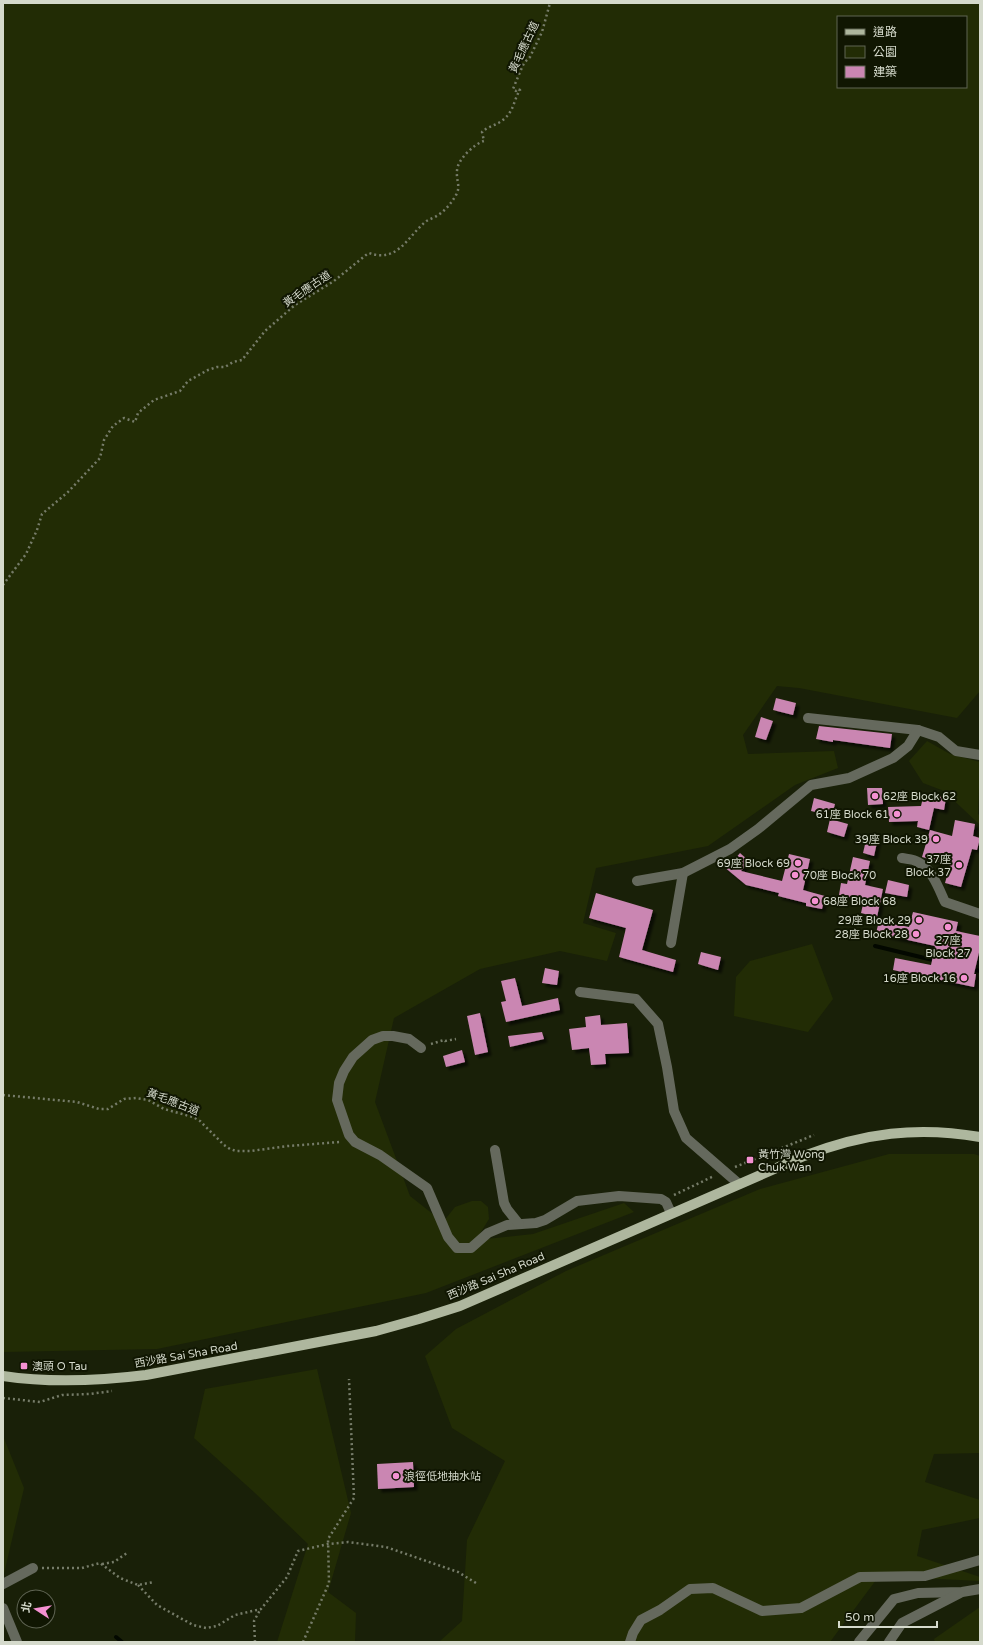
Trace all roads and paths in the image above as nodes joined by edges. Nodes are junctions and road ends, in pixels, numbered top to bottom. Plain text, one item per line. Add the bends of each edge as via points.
1 (550, 3) edge
2 (3, 585) edge
3 (808, 718) dead end
4 (918, 730) junction
5 (980, 756) edge
6 (902, 858) dead end
7 (683, 872) junction
8 (637, 881) dead end
9 (980, 914) edge
10 (671, 943) dead end
11 (580, 992) dead end
12 (456, 1039) dead end
13 (434, 1043) dead end
14 (421, 1048) dead end
15 (3, 1095) edge
16 (814, 1135) dead end
17 (980, 1137) edge
18 (353, 1140) junction
19 (495, 1150) dead end
20 (725, 1171) junction
21 (422, 1175) dead end
22 (740, 1184) junction
23 (428, 1188) junction
24 (664, 1200) junction
25 (671, 1213) junction
26 (519, 1224) junction
27 (3, 1376) edge
28 (349, 1379) dead end
29 (328, 1544) junction
30 (127, 1553) dead end
31 (980, 1560) edge
32 (101, 1564) junction
33 (33, 1568) joint
34 (154, 1582) dead end
35 (476, 1583) dead end
36 (3, 1584) edge
37 (138, 1585) junction
38 (980, 1589) edge
39 (962, 1592) junction
40 (3, 1608) edge
41 (261, 1609) junction
42 (17, 1642) edge
43 (255, 1642) edge
44 (303, 1642) edge
45 (630, 1642) edge
46 (859, 1642) edge
47 (889, 1642) edge

1 - 2 path, 黃毛應古道 via 542,32 513,89 520,90 516,94 514,106 500,122 482,132 484,141 470,149 458,165 458,191 448,206 424,223 402,247 390,254 369,253 334,281 295,305 265,331 242,360 194,377 180,390 150,403 138,413 135,422 124,418 117,422 104,440 100,458 68,492 42,514 26,554
3 - 4 street
4 - 5 street via 939,738 956,751
4 - 7 street via 908,746 894,758 849,778 811,785 730,849
6 - 9 street via 918,861 925,867 935,880 945,902
7 - 8 street
7 - 10 street
11 - 20 street via 636,999 658,1024 668,1067 674,1111 686,1138
12 - 13 path
14 - 18 street via 409,1039 383,1036 368,1043 350,1061 339,1083 337,1100
15 - 18 path, 黃毛應古道 via 78,1102 99,1109 108,1109 124,1099 148,1100 164,1109 200,1121 224,1145 236,1151
16 - 20 path
17 - 22 main road, 西沙路 Sai Sha Road via 925,1131 872,1136 822,1149
18 - 23 street
19 - 26 street via 504,1203
20 - 22 street
20 - 24 path
21 - 23 street
22 - 25 main road, 西沙路 Sai Sha Road
23 - 26 street via 448,1237 458,1248 471,1248 483,1236 496,1229 509,1224
24 - 25 street
24 - 26 street via 620,1196 582,1200 572,1203 545,1220
25 - 27 main road, 西沙路 Sai Sha Road via 460,1306 376,1331 116,1379 59,1381
28 - 29 path via 354,1498 328,1539
29 - 35 path via 348,1542 386,1547 458,1572
29 - 41 path via 298,1550 287,1577
29 - 44 path via 329,1583
30 - 32 path via 114,1562
31 - 45 street via 925,1576 860,1577 801,1608 762,1611 713,1588 690,1589 641,1620
32 - 33 path via 82,1568
32 - 37 path via 120,1578
33 - 36 street
34 - 37 path
37 - 41 path via 157,1605 194,1625 206,1628 217,1626 235,1615
38 - 39 street
39 - 46 street via 918,1593 894,1599
39 - 47 street via 902,1623
40 - 42 street
41 - 43 path via 254,1621

